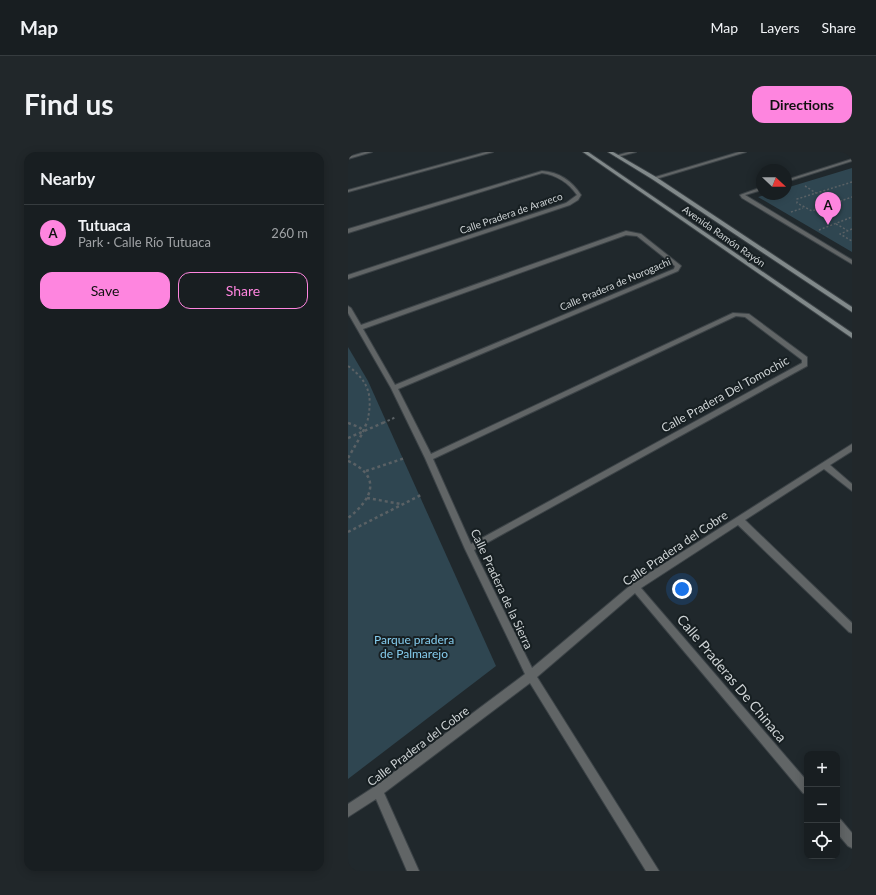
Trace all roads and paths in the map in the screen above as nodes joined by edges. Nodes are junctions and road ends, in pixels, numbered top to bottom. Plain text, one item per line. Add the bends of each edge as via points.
1 (370, 152) edge
2 (490, 152) edge
3 (585, 152) edge
4 (610, 152) edge
5 (634, 152) edge
6 (744, 152) edge
7 (617, 156) junction
8 (348, 158) edge
9 (852, 160) edge
10 (654, 178) junction
11 (792, 179) edge
12 (852, 182) edge
13 (756, 190) edge
14 (348, 191) edge
15 (852, 197) edge
16 (852, 217) edge
17 (836, 223) junction
18 (852, 229) edge
19 (348, 231) edge
20 (848, 231) junction
21 (814, 232) dead end
22 (852, 241) edge
23 (852, 262) edge
24 (348, 277) edge
25 (348, 308) edge
26 (852, 310) edge
27 (360, 328) junction
28 (852, 336) edge
29 (348, 366) edge
30 (394, 388) junction
31 (406, 412) junction
32 (348, 424) edge
33 (364, 431) junction
34 (348, 438) edge
35 (852, 446) edge
36 (348, 458) edge
37 (405, 458) dead end
38 (429, 458) junction
39 (348, 462) edge
40 (824, 464) junction
41 (366, 471) junction
42 (852, 488) edge
43 (422, 495) dead end
44 (367, 498) junction
45 (402, 504) junction
46 (348, 518) edge
47 (739, 520) junction
48 (348, 532) edge
49 (469, 548) junction
50 (635, 587) junction
51 (852, 629) edge
52 (530, 676) junction
53 (805, 787) edge
54 (378, 791) junction
55 (348, 811) edge
56 (840, 828) edge
57 (852, 842) edge
58 (413, 871) edge
59 (653, 871) edge

1 - 8 street
2 - 14 street
3 - 28 main road, Avenida Ramón Rayón
4 - 7 main road, Avenida Ramón Rayón
5 - 7 street
6 - 10 street
7 - 10 main road, Avenida Ramón Rayón
9 - 11 street
10 - 26 main road, Avenida Ramón Rayón
12 - 15 path via 797,200 797,203 812,211
13 - 23 street via 742,195
16 - 17 path
17 - 20 path
17 - 21 path
18 - 20 path
19 - 24 street, Calle Pradera de Arareco via 542,172 554,174 579,195 568,204
20 - 22 path via 840,234
25 - 27 street, Calle Pradera de la Sierra
27 - 30 street, Calle Pradera de la Sierra
27 - 30 street, Calle Pradera de Norogachi via 626,233 639,235 678,266 676,270
29 - 33 path via 360,376 368,389 368,417
30 - 31 street, Calle Pradera de la Sierra
31 - 33 path
31 - 38 street, Calle Pradera de la Sierra
32 - 33 path
33 - 34 path
33 - 36 path
35 - 40 street, Calle Pradera del Cobre
37 - 41 path
38 - 49 street, Calle Pradera de la Sierra
38 - 49 street, Calle Pradera Del Tomochic via 735,314 747,315 805,359 805,364
39 - 41 path
40 - 42 street
40 - 47 street, Calle Pradera del Cobre
41 - 44 path via 371,484
43 - 45 path
44 - 45 path
44 - 46 path
45 - 48 path
47 - 50 street, Calle Pradera del Cobre
47 - 51 street
49 - 52 street, Calle Pradera de la Sierra
50 - 52 street, Calle Pradera del Cobre
50 - 53 street, Calle Praderas De Chinaca
52 - 54 street, Calle Pradera del Cobre
52 - 59 street, Calle Pradera de la Sierra
54 - 55 street, Calle Pradera del Cobre
54 - 58 street
56 - 57 street

